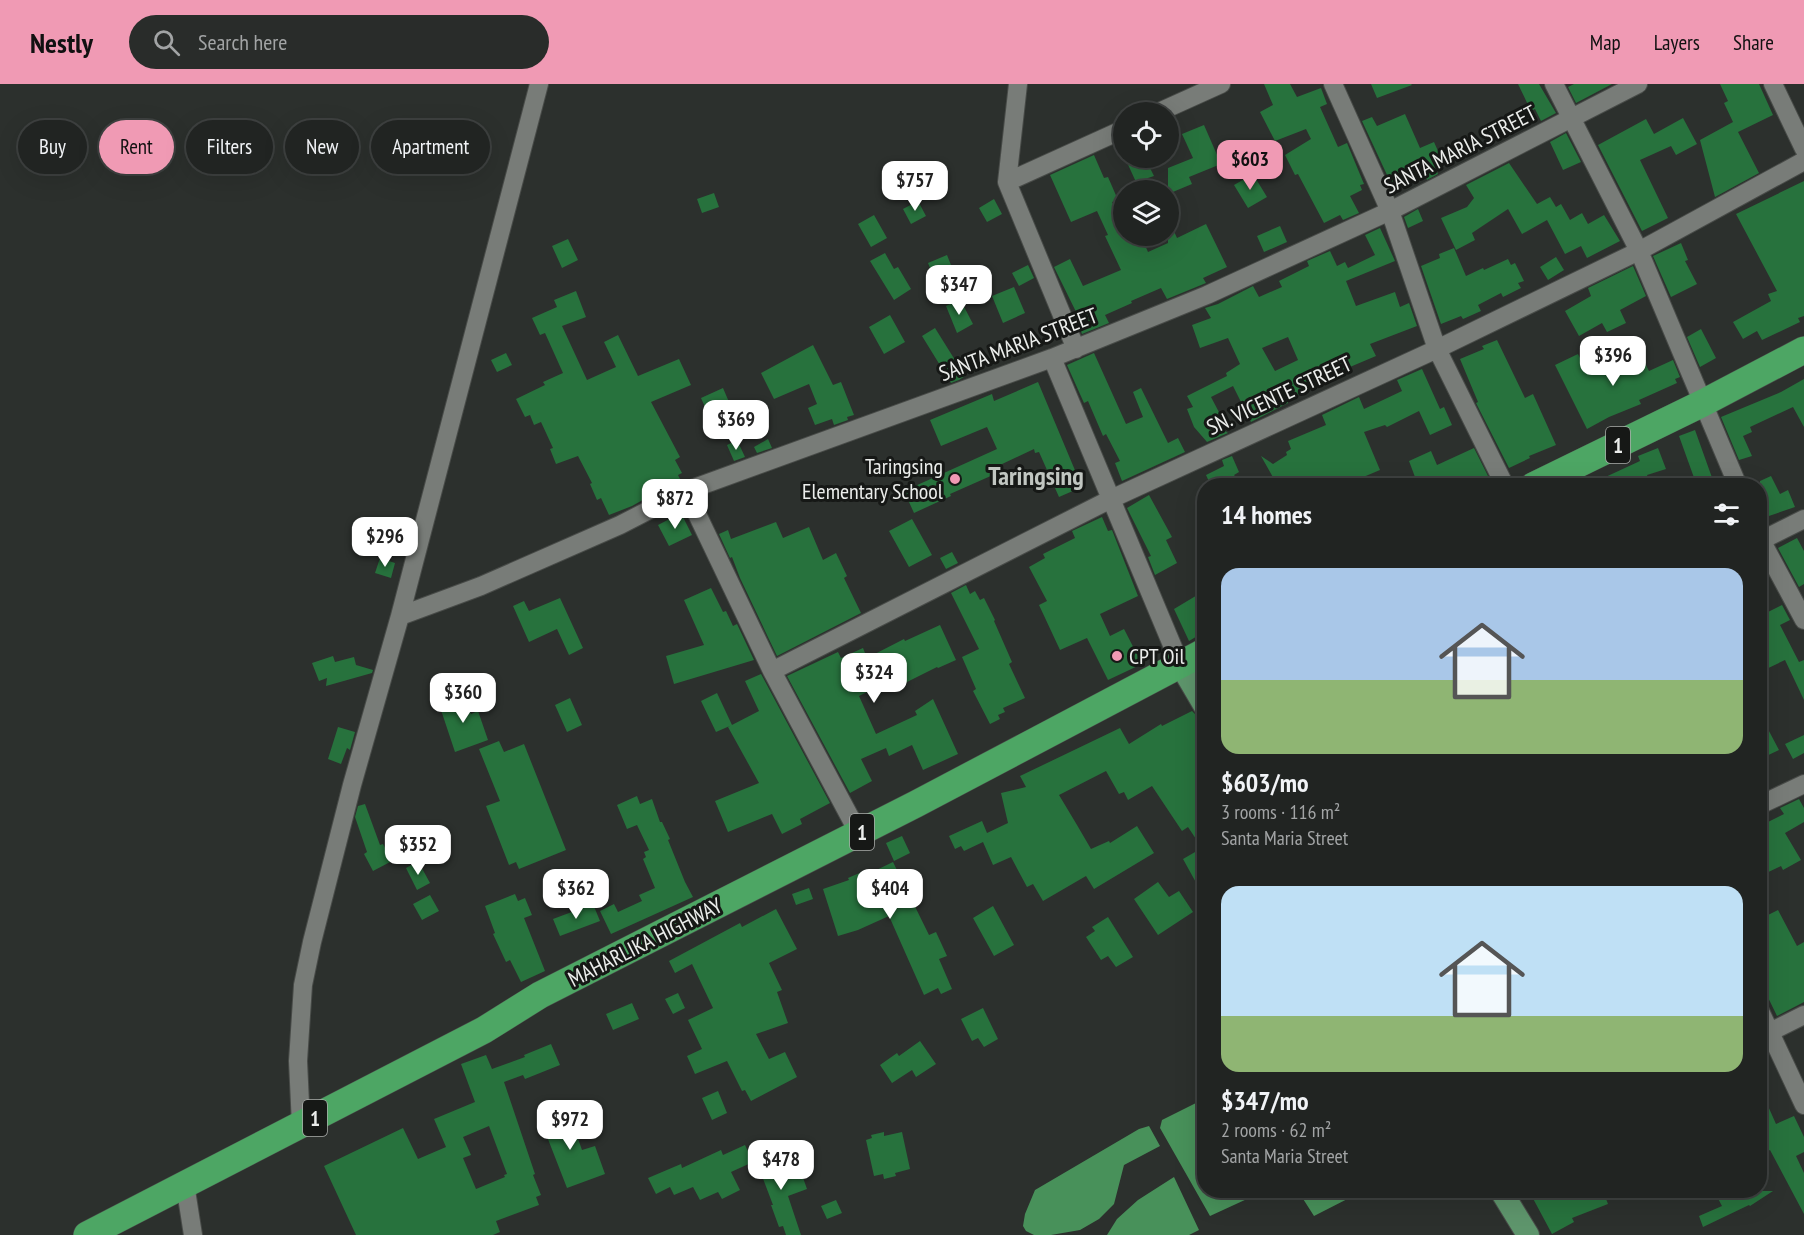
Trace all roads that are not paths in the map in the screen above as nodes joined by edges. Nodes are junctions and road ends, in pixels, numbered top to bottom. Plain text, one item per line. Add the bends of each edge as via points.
1 (539, 84) edge
2 (1018, 84) edge
3 (1221, 84) edge
4 (1333, 84) edge
5 (1554, 84) edge
6 (1638, 84) edge
7 (1773, 84) edge
8 (1179, 103) edge
9 (1573, 118) junction
10 (1113, 134) edge
11 (1804, 149) edge
12 (1804, 161) edge
13 (1007, 182) junction
14 (1390, 211) junction
15 (1639, 251) junction
16 (1076, 349) junction
17 (1437, 349) junction
18 (1804, 350) edge
19 (1052, 358) junction
20 (1703, 403) junction
21 (1501, 478) edge
22 (1549, 478) edge
23 (1735, 478) edge
24 (686, 491) junction
25 (1112, 498) junction
26 (1804, 519) edge
27 (1767, 537) edge
28 (1767, 553) edge
29 (400, 615) junction
30 (1804, 620) edge
31 (1197, 656) edge
32 (1180, 664) junction
33 (772, 671) junction
34 (1197, 693) edge
35 (1804, 784) edge
36 (1767, 802) edge
37 (859, 834) junction
38 (1804, 1015) edge
39 (1767, 1034) edge
40 (1767, 1039) edge
41 (1804, 1105) edge
42 (301, 1125) junction
43 (185, 1184) junction
44 (1505, 1198) edge
45 (87, 1235) edge
46 (193, 1235) edge
47 (1528, 1235) edge

1 - 29 street
2 - 13 street
3 - 8 street
4 - 14 street
5 - 9 street
6 - 9 street, SANTA MARIA STREET
7 - 11 street
9 - 14 street, SANTA MARIA STREET
9 - 15 street
10 - 13 street
12 - 15 street, SN. VICENTE STREET
13 - 16 street
14 - 16 street, SANTA MARIA STREET via 1207,295
14 - 17 street
15 - 17 street, SN. VICENTE STREET
15 - 20 street
16 - 19 street, SANTA MARIA STREET
17 - 21 street
17 - 25 street, SN. VICENTE STREET
18 - 20 highway, 1
19 - 24 street, SANTA MARIA STREET
19 - 25 street
20 - 22 highway, 1
20 - 23 street
24 - 29 street, SANTA MARIA STREET via 620,525 481,586
24 - 33 street
25 - 32 street
25 - 33 street, SN. VICENTE STREET
26 - 27 street
28 - 30 street
29 - 42 street via 352,785 303,985 298,1061
31 - 32 highway, MAHARLIKA HIGHWAY / 1
32 - 34 main road
32 - 37 highway, MAHARLIKA HIGHWAY / 1
33 - 37 street
35 - 36 street
37 - 42 highway, MAHARLIKA HIGHWAY / 1 via 540,995 484,1029
38 - 39 street
40 - 41 street
42 - 43 highway, MAHARLIKA HIGHWAY / 1
43 - 45 highway, MAHARLIKA HIGHWAY / 1
43 - 46 street
44 - 47 main road

